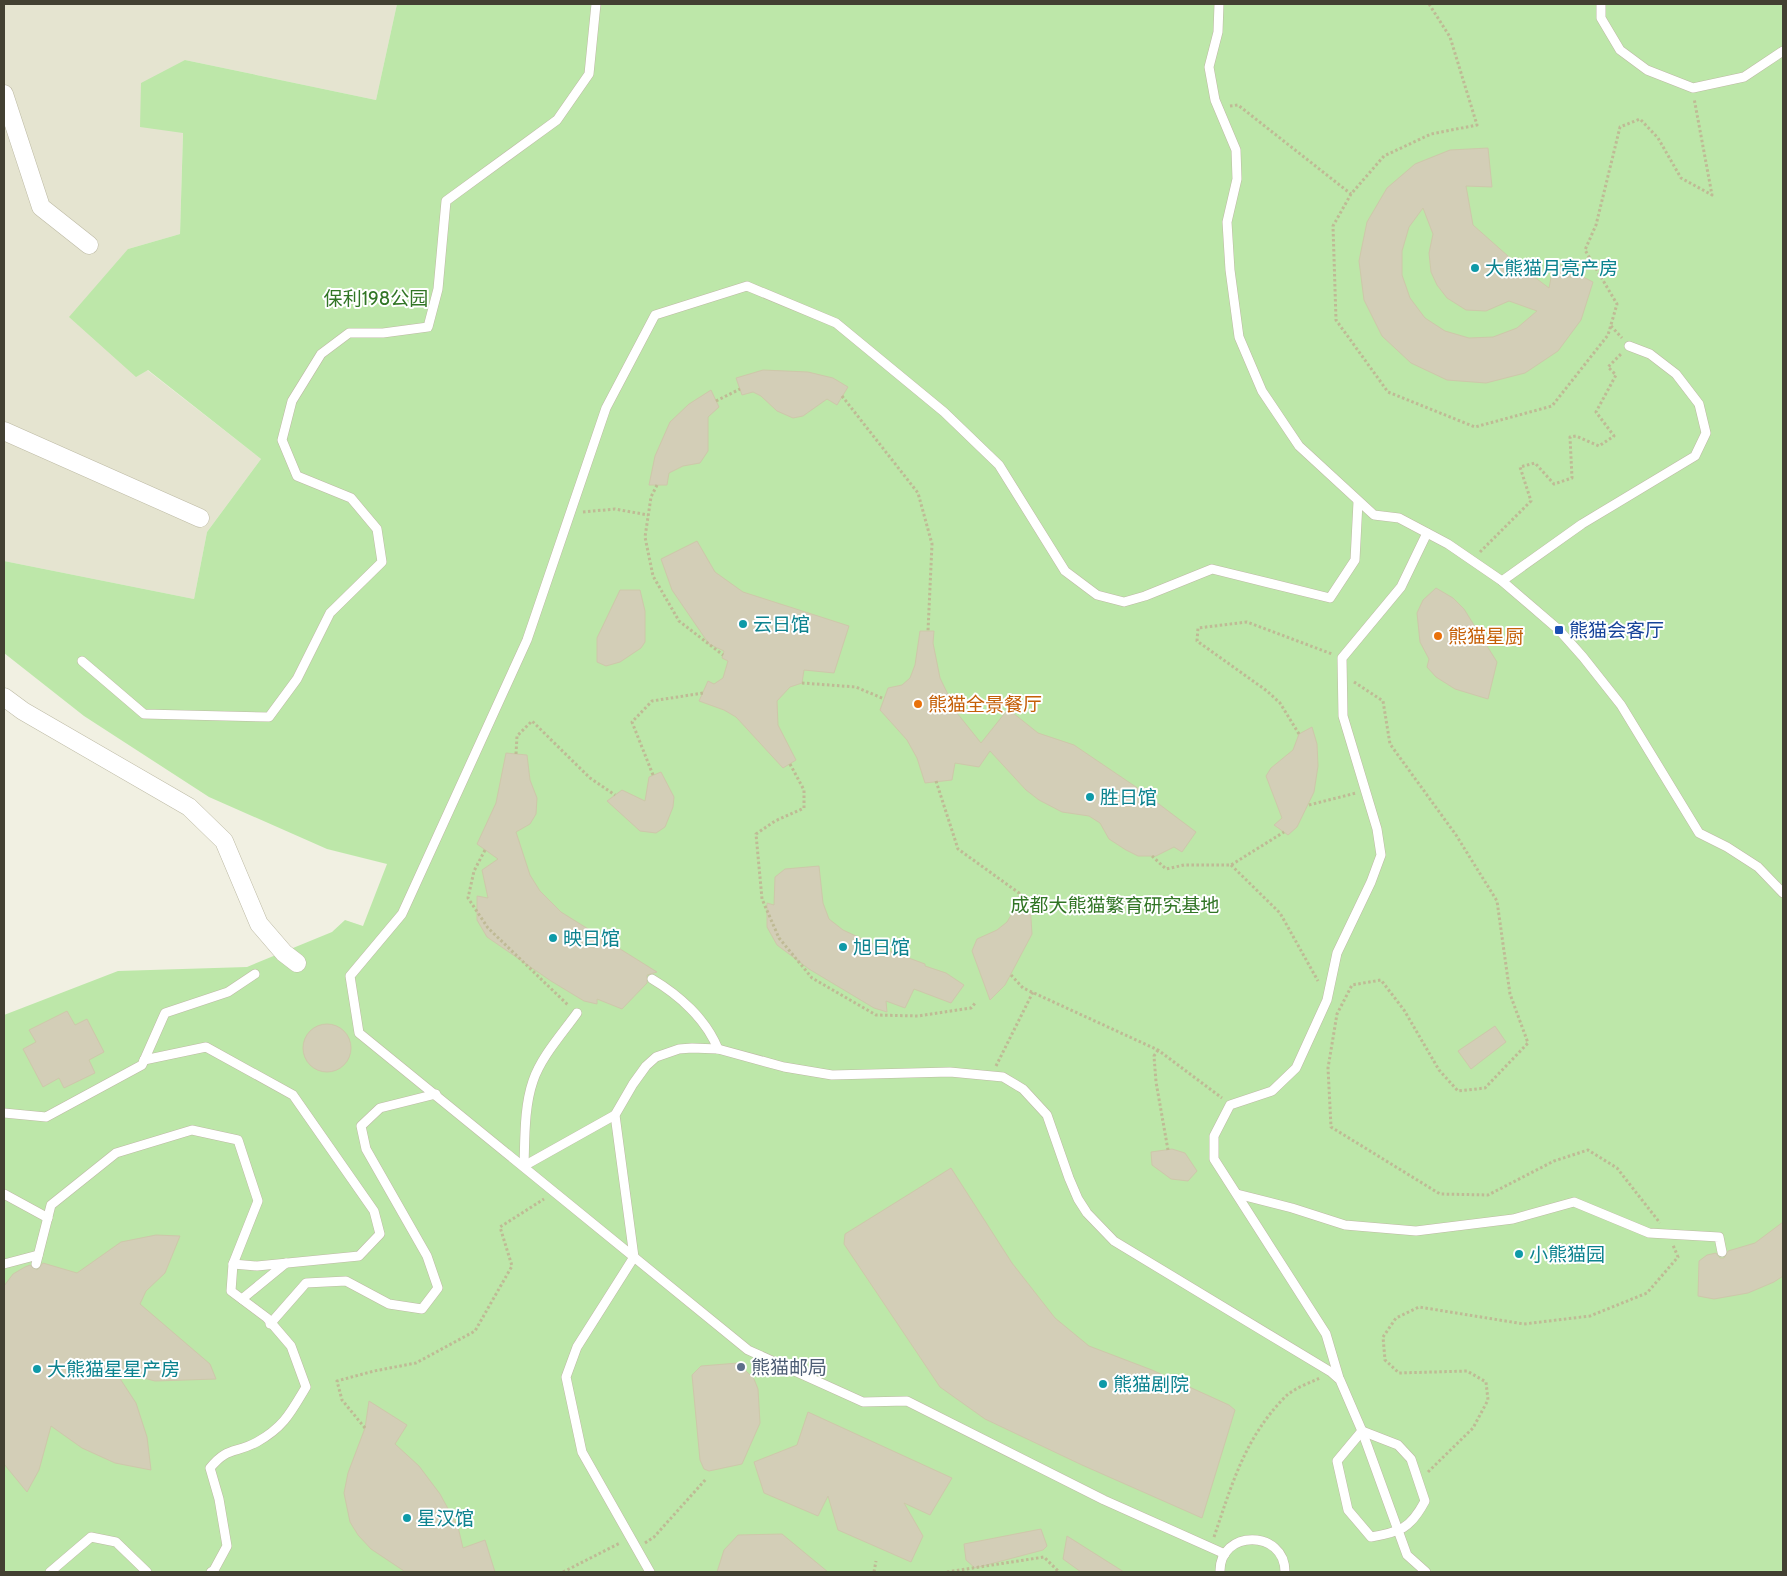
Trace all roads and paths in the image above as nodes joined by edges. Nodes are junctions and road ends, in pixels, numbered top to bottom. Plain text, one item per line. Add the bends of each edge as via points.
1 (596, 4) edge
2 (1219, 4) edge
3 (1429, 4) edge
4 (1601, 4) edge
5 (1783, 51) edge
6 (1693, 88) junction
7 (4, 94) edge
8 (1218, 108) junction
9 (1351, 194) junction
10 (89, 245) dead end
11 (1629, 346) joint
12 (740, 388) dead end
13 (842, 396) dead end
14 (716, 401) dead end
15 (4, 431) edge
16 (658, 485) dead end
17 (1358, 502) junction
18 (570, 514) junction
19 (648, 515) junction
20 (200, 518) dead end
21 (1427, 533) junction
22 (1472, 560) junction
23 (1502, 581) junction
24 (928, 631) dead end
25 (723, 655) dead end
26 (1342, 658) junction
27 (82, 661) dead end
28 (1342, 674) junction
29 (802, 683) dead end
30 (703, 693) dead end
31 (4, 697) edge
32 (884, 699) dead end
33 (1299, 734) dead end
34 (516, 754) dead end
35 (790, 764) dead end
36 (653, 775) dead end
37 (936, 782) dead end
38 (1366, 790) junction
39 (615, 796) dead end
40 (1309, 804) dead end
41 (1284, 832) dead end
42 (485, 850) dead end
43 (1152, 856) dead end
44 (1231, 865) junction
45 (1783, 892) edge
46 (1021, 906) dead end
47 (298, 963) dead end
48 (255, 974) dead end
49 (1011, 975) dead end
50 (652, 979) dead end
51 (1033, 992) junction
52 (976, 1002) dead end
53 (1323, 1008) junction
54 (577, 1013) joint
55 (718, 1049) junction
56 (1158, 1050) junction
57 (144, 1060) junction
58 (991, 1075) junction
59 (436, 1094) junction
60 (1230, 1105) junction
61 (4, 1113) edge
62 (616, 1115) junction
63 (1168, 1150) dead end
64 (524, 1166) junction
65 (555, 1192) junction
66 (4, 1194) edge
67 (1237, 1194) junction
68 (48, 1218) junction
69 (1668, 1234) junction
70 (1722, 1252) dead end
71 (634, 1257) junction
72 (287, 1263) junction
73 (4, 1264) edge
74 (233, 1264) junction
75 (242, 1299) junction
76 (270, 1324) junction
77 (1331, 1372) junction
78 (1340, 1380) junction
79 (365, 1428) dead end
80 (1362, 1431) junction
81 (706, 1479) dead end
82 (1419, 1482) junction
83 (1398, 1532) junction
84 (630, 1537) junction
85 (654, 1537) dead end
86 (1211, 1548) junction
87 (1225, 1554) junction
88 (876, 1561) dead end
89 (50, 1572) edge
90 (147, 1572) edge
91 (210, 1572) edge
92 (563, 1572) edge
93 (650, 1572) edge
94 (874, 1572) edge
95 (947, 1572) edge
96 (1059, 1572) edge
97 (1220, 1572) edge
98 (1285, 1572) edge
99 (1426, 1572) edge

1 - 27 lane via 589,74 557,120 446,201 438,289 428,327 383,333 349,333 321,354 292,401 282,440 297,476 351,498 377,529 382,562 330,613 298,679 269,717 144,714
2 - 8 lane via 1218,32 1209,67
3 - 9 path via 1450,38 1477,125 1431,134 1384,156
4 - 6 lane via 1601,18 1620,50 1647,70
5 - 6 lane via 1744,77
6 - 9 path via 1712,195 1682,178 1658,138 1640,119 1620,127 1596,225 1585,250 1617,304 1608,335 1552,406 1475,427 1388,392 1336,320 1333,226
7 - 10 street via 40,207
8 - 9 path via 1238,105
8 - 17 lane via 1236,150 1237,179 1227,222 1239,337 1262,391 1299,446
11 - 22 path via 1608,368 1616,375 1596,412 1614,436 1599,446 1576,436 1570,437 1572,478 1554,484 1535,462 1520,467 1531,501
11 - 23 lane via 1650,354 1676,374 1699,404 1706,433 1695,456 1582,524
12 - 14 path
13 - 24 path via 918,494 932,544
15 - 20 street
16 - 19 path via 651,497
17 - 18 lane via 1355,560 1330,598 1212,569 1124,602 1097,595 1065,571 999,465 944,412 836,323 747,286 655,316 606,408
17 - 21 lane via 1374,515 1399,518
18 - 19 path via 615,509
18 - 59 lane via 527,640 402,914 350,976 359,1033
19 - 25 path via 645,537 653,576 679,621
21 - 22 lane
21 - 26 lane via 1401,586
22 - 23 lane
23 - 45 lane via 1559,630 1621,705 1699,833 1758,867
26 - 28 lane
26 - 33 path via 1247,622 1198,628 1198,641 1267,691 1280,703
28 - 38 lane via 1343,716
28 - 69 path via 1383,702 1390,744 1456,835 1497,901 1510,994 1528,1043 1485,1088 1458,1091 1439,1070 1404,1010 1380,980 1352,985 1338,1014 1328,1068 1331,1127 1440,1194 1488,1195 1554,1161 1588,1150 1617,1168
29 - 32 path via 856,687
30 - 36 path via 652,702 632,722
31 - 47 street via 189,807 224,841 259,924 284,953
34 - 39 path via 517,736 532,721 590,778
35 - 52 path via 804,790 804,808 756,834 762,899 779,938 812,978 876,1015 918,1016 971,1008
37 - 46 path via 958,848 1019,893
38 - 40 path
38 - 53 lane via 1381,855 1372,882 1337,953
41 - 44 path
42 - 54 path via 474,871 468,898 488,928
43 - 44 path via 1166,869 1184,865
44 - 53 path via 1280,913 1313,968
48 - 57 lane via 228,992 165,1012
49 - 51 path via 1023,988
50 - 55 lane via 668,989 699,1018
51 - 56 path
51 - 58 path
53 - 60 lane via 1296,1068 1272,1091
54 - 64 lane via 533,1080 526,1120
55 - 58 lane via 784,1067 832,1075 950,1072
55 - 62 lane via 679,1049 656,1057 632,1084
56 - 60 path
56 - 63 path via 1154,1056 1156,1082
57 - 61 lane via 142,1065 46,1117
57 - 72 lane via 206,1047 293,1095 374,1211 380,1234 359,1256
58 - 77 lane via 1003,1077 1023,1089 1047,1115 1069,1178 1087,1213 1101,1230 1114,1241
59 - 64 lane
59 - 76 lane via 380,1108 361,1126 366,1149 427,1256 438,1288 422,1309 389,1304 346,1281 306,1283
60 - 67 lane via 1214,1136 1214,1159
62 - 64 lane
62 - 71 lane
64 - 65 lane
65 - 71 lane
65 - 79 path via 500,1228 512,1266 475,1331 416,1363 374,1370 338,1381 342,1400
66 - 68 lane
67 - 69 lane via 1345,1225 1416,1231 1514,1219 1574,1202 1650,1233
67 - 78 lane via 1326,1334
68 - 73 lane via 37,1260
68 - 74 lane via 51,1205 116,1153 192,1130 238,1140 258,1201
69 - 70 lane via 1718,1237
69 - 82 path via 1678,1257 1647,1293 1590,1316 1524,1324 1418,1307 1396,1318 1383,1337 1385,1360 1400,1373 1467,1371 1486,1382 1488,1400 1473,1428
71 - 84 lane via 577,1347 566,1378 582,1452
71 - 86 lane via 748,1350 863,1402 907,1401 1104,1500
72 - 74 lane
72 - 75 lane
74 - 75 lane via 231,1291
75 - 76 lane
76 - 91 lane via 291,1346 306,1387 284,1424 256,1442 221,1455 210,1468 227,1546
77 - 78 lane
77 - 86 path via 1288,1395 1251,1439 1236,1469
78 - 80 lane
80 - 82 lane via 1398,1445 1411,1459
80 - 83 lane
80 - 83 lane via 1337,1461 1348,1510 1371,1537
81 - 85 path
82 - 83 lane via 1425,1501 1415,1519
83 - 99 lane via 1407,1555
84 - 92 path
84 - 93 lane
86 - 87 lane
87 - 97 lane
87 - 98 lane via 1238,1542 1259,1540 1277,1550 1283,1559
88 - 94 path
89 - 90 lane via 91,1537 116,1542
95 - 96 path via 1044,1557

